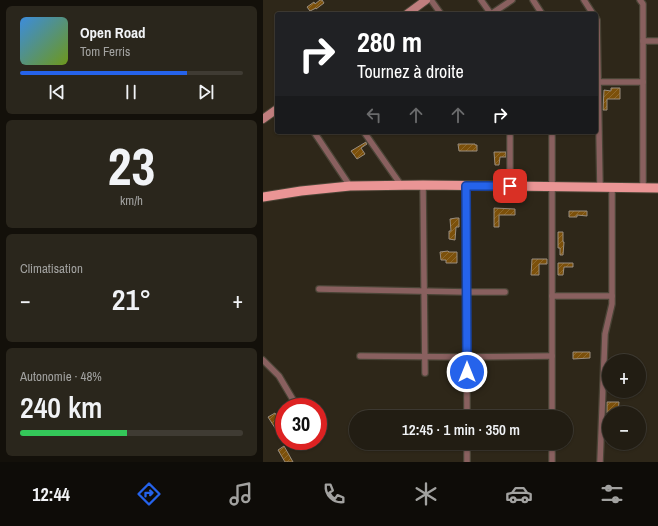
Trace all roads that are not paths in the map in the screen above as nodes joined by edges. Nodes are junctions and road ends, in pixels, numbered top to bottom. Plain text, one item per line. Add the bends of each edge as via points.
1 (426, 0) edge
2 (431, 0) edge
3 (481, 0) edge
4 (512, 0) edge
5 (533, 0) edge
6 (584, 0) edge
7 (640, 0) edge
8 (410, 12) edge
9 (440, 12) edge
10 (490, 12) edge
11 (494, 12) edge
12 (541, 12) edge
13 (592, 12) edge
14 (643, 41) junction
15 (658, 41) edge
16 (598, 82) edge
17 (643, 82) junction
18 (275, 110) edge
19 (598, 117) edge
20 (263, 119) edge
21 (315, 134) edge
22 (365, 134) edge
23 (511, 134) edge
24 (552, 134) edge
25 (401, 185) junction
26 (423, 185) junction
27 (350, 186) junction
28 (466, 186) junction
29 (510, 186) junction
30 (551, 187) junction
31 (600, 188) junction
32 (612, 188) junction
33 (643, 188) junction
34 (658, 188) edge
35 (263, 197) edge
36 (319, 289) dead end
37 (424, 291) junction
38 (466, 292) junction
39 (505, 292) dead end
40 (552, 296) junction
41 (612, 296) junction
42 (360, 356) dead end
43 (425, 356) junction
44 (552, 356) junction
45 (466, 357) junction
46 (263, 360) edge
47 (425, 372) dead end
48 (292, 398) edge
49 (467, 410) edge
50 (552, 410) edge
51 (467, 450) edge
52 (552, 450) edge
53 (467, 462) edge
54 (552, 462) edge
55 (600, 462) edge

1 - 8 main road
2 - 9 street
3 - 10 street
4 - 11 street
5 - 12 street
6 - 13 street
7 - 14 street via 643,4
14 - 15 street
14 - 17 street
16 - 17 street
17 - 33 street
18 - 20 main road
19 - 31 street
21 - 27 street
22 - 25 street
23 - 29 street
24 - 30 street
25 - 26 main road
25 - 27 main road
26 - 28 main road
26 - 37 street
27 - 35 main road
28 - 29 main road
28 - 38 street
29 - 30 main road
30 - 31 main road
30 - 40 street
31 - 32 main road
32 - 33 main road
32 - 41 street
33 - 34 main road
36 - 37 street
37 - 38 street
37 - 43 street
38 - 39 street
38 - 45 street
40 - 41 street
40 - 44 street
41 - 55 street via 605,334
42 - 43 street
43 - 45 street
43 - 47 street
44 - 45 street
44 - 50 street
45 - 49 street
46 - 48 street via 279,376
51 - 53 street
52 - 54 street

